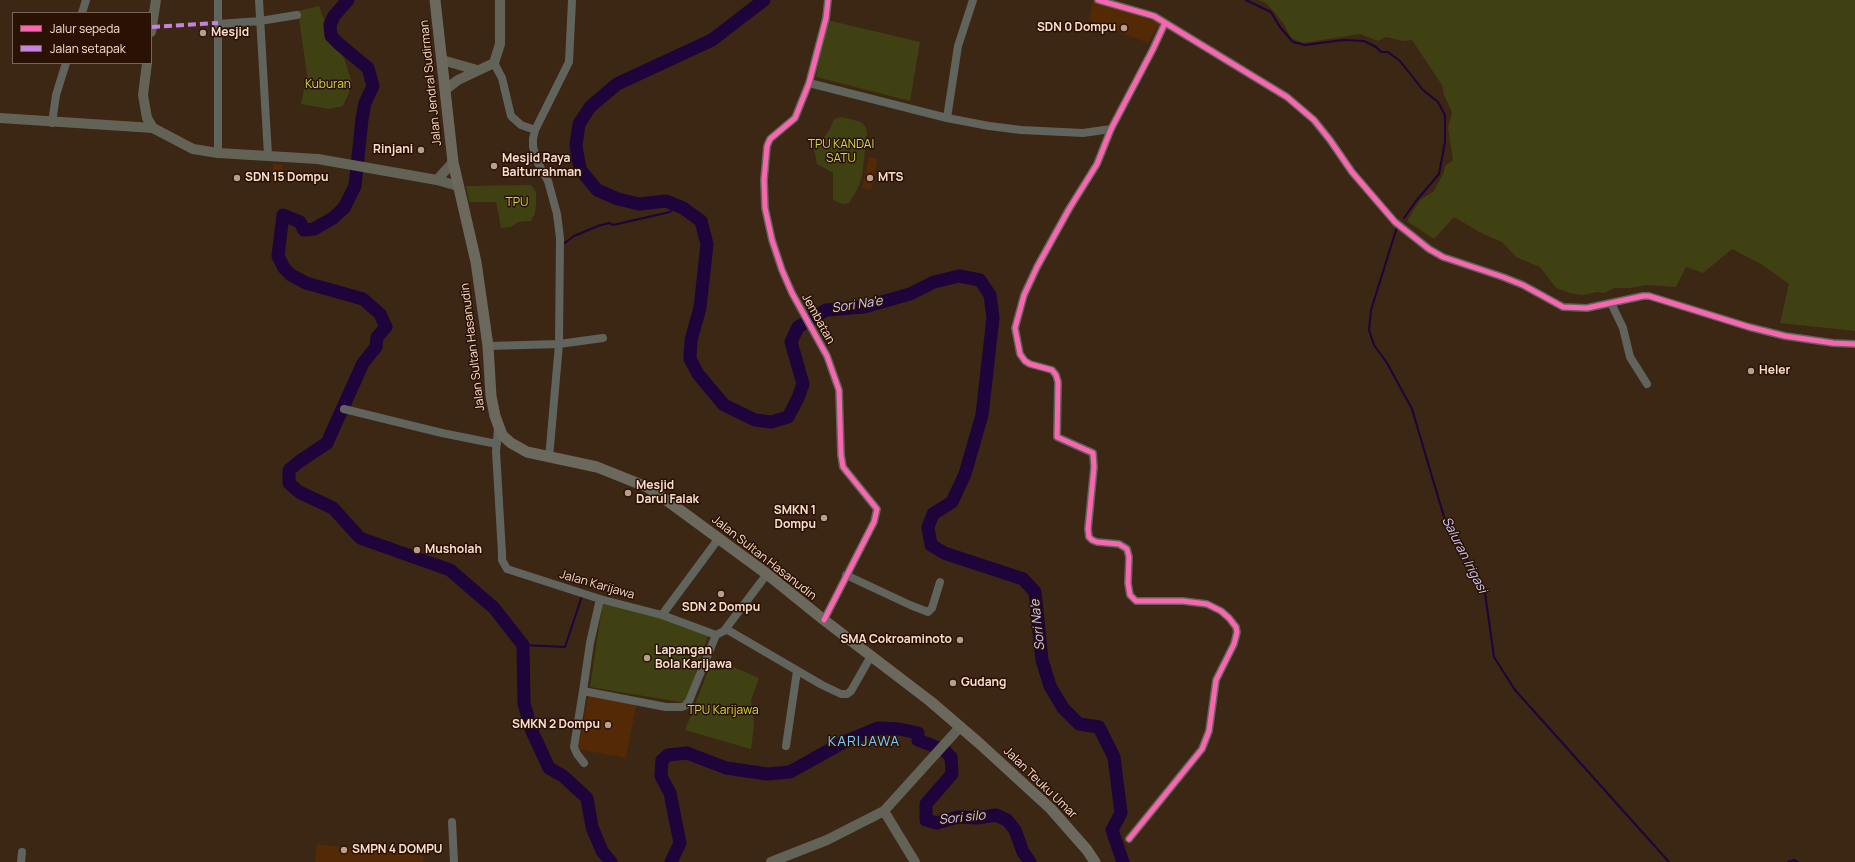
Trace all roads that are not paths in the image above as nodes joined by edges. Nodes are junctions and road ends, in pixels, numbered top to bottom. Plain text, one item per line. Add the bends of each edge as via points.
1 (86, 0) edge
2 (156, 0) edge
3 (218, 0) edge
4 (259, 0) edge
5 (435, 0) edge
6 (500, 0) edge
7 (572, 0) edge
8 (828, 0) edge
9 (973, 0) edge
10 (1098, 0) edge
11 (82, 12) edge
12 (297, 15) dead end
13 (260, 21) junction
14 (1165, 23) junction
15 (218, 24) junction
16 (152, 26) edge
17 (442, 60) junction
18 (494, 63) junction
19 (66, 64) edge
20 (147, 64) edge
21 (477, 70) junction
22 (809, 83) junction
23 (445, 90) junction
24 (0, 118) edge
25 (947, 118) junction
26 (52, 122) junction
27 (153, 128) junction
28 (1111, 129) junction
29 (535, 130) junction
30 (218, 153) junction
31 (268, 155) junction
32 (453, 162) junction
33 (437, 180) junction
34 (458, 186) junction
35 (1611, 303) junction
36 (604, 338) dead end
37 (559, 344) junction
38 (1855, 344) edge
39 (488, 346) junction
40 (1647, 384) dead end
41 (344, 409) dead end
42 (498, 428) junction
43 (511, 443) junction
44 (496, 448) junction
45 (548, 458) junction
46 (719, 538) junction
47 (767, 574) junction
48 (846, 575) junction
49 (940, 582) dead end
50 (600, 599) junction
51 (662, 615) junction
52 (824, 620) junction
53 (726, 629) junction
54 (716, 635) junction
55 (871, 656) junction
56 (797, 671) junction
57 (583, 691) junction
58 (960, 727) junction
59 (786, 746) dead end
60 (584, 763) dead end
61 (884, 811) junction
62 (452, 822) dead end
63 (1129, 839) dead end
64 (22, 852) dead end
65 (787, 859) edge
66 (21, 862) edge
67 (454, 862) edge
68 (771, 862) edge
69 (915, 862) edge
70 (1095, 862) edge

1 - 11 street
2 - 16 main road
3 - 15 street
4 - 13 street
5 - 17 highway, Jalan Jendral Sudirman
6 - 18 main road via 500,44
7 - 29 street via 569,62
8 - 22 street, Jembatan via 826,18
9 - 25 street via 958,46
10 - 14 street via 1154,16
12 - 13 street
13 - 15 street
13 - 31 street
14 - 28 street
14 - 35 street via 1302,108 1318,124 1352,172 1395,222 1429,249 1443,257 1503,277 1563,307 1587,308
15 - 30 street
17 - 21 main road
17 - 23 highway, Jalan Jendral Sudirman
18 - 21 main road
18 - 29 street via 502,78 511,116 521,125
19 - 26 street via 56,95
20 - 27 main road via 143,95 145,112
21 - 23 main road
22 - 25 street
22 - 48 street, Jembatan via 795,118 770,139 765,160 765,208 772,240 792,293 827,356 839,390 843,467 877,509 874,522
23 - 32 highway, Jalan Jendral Sudirman
24 - 26 main road
25 - 28 street via 1021,130 1083,132
26 - 27 main road
27 - 30 main road via 193,149
28 - 63 street via 1097,164 1069,209 1024,295 1015,328 1017,345 1025,361 1052,370 1056,375 1057,437 1093,453 1089,537 1097,542 1119,544 1127,548 1130,595 1136,601 1184,601 1207,604 1229,618 1237,632 1234,644 1216,680 1209,731 1202,749
29 - 37 street via 533,147 548,181 557,214 560,238
30 - 31 main road
31 - 33 main road via 348,164
32 - 33 main road
32 - 34 highway, Jalan Sultan Hasanudin
33 - 34 main road
34 - 39 highway, Jalan Sultan Hasanudin via 476,262
35 - 38 street via 1649,296 1785,336
35 - 40 street via 1623,328 1630,357
36 - 37 street
37 - 39 street
37 - 45 street
39 - 42 highway, Jalan Sultan Hasanudin via 491,396
41 - 44 street
42 - 43 highway, Jalan Sultan Hasanudin
42 - 44 street
43 - 44 street
43 - 45 highway, Jalan Sultan Hasanudin via 527,452
44 - 50 street, Jalan Karijawa via 505,567
45 - 46 highway, Jalan Sultan Hasanudin via 597,467 647,487
46 - 47 highway, Jalan Sultan Hasanudin
46 - 51 street
47 - 52 highway, Jalan Sultan Hasanudin
47 - 53 street
48 - 49 street via 928,612 932,608
48 - 52 street
50 - 51 street, Jalan Karijawa
50 - 57 street
51 - 54 street, Jalan Karijawa
52 - 55 highway, Jalan Sultan Hasanudin
53 - 54 street
53 - 56 street
54 - 57 street via 689,701 682,707 666,707
55 - 56 street via 847,694 841,694
55 - 58 highway, Jalan Sultan Hasanudin
56 - 59 street
57 - 60 street via 574,747
58 - 61 main road
58 - 70 highway, Jalan Teuku Umar via 1050,809
61 - 65 main road
61 - 69 main road
62 - 67 street
64 - 66 street
65 - 68 main road

